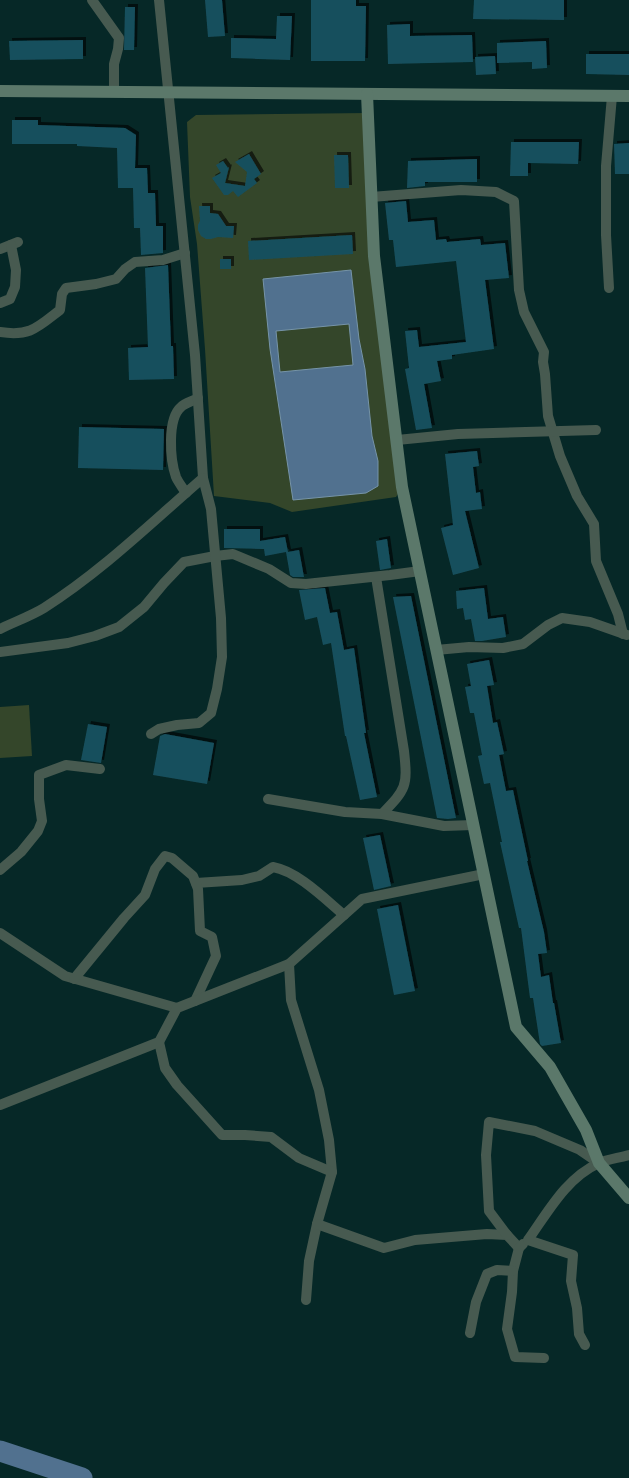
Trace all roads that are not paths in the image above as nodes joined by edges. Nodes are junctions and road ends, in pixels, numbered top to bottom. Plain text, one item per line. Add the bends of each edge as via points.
1 (92, 0) edge
2 (159, 0) edge
3 (0, 91) edge
4 (114, 92) junction
5 (169, 92) junction
6 (367, 94) junction
7 (612, 96) junction
8 (629, 96) edge
9 (371, 197) junction
10 (0, 249) edge
11 (185, 253) junction
12 (609, 288) dead end
13 (0, 303) edge
14 (0, 332) edge
15 (198, 398) junction
16 (596, 430) dead end
17 (554, 432) junction
18 (397, 440) junction
19 (203, 478) junction
20 (186, 493) junction
21 (215, 556) junction
22 (420, 570) junction
23 (376, 577) junction
24 (0, 629) edge
25 (626, 635) edge
26 (436, 650) junction
27 (0, 652) edge
28 (151, 734) dead end
29 (100, 769) dead end
30 (268, 799) dead end
31 (382, 814) junction
32 (473, 825) junction
33 (0, 870) edge
34 (484, 874) junction
35 (196, 883) junction
36 (344, 915) junction
37 (0, 933) edge
38 (289, 964) junction
39 (74, 979) junction
40 (195, 1001) junction
41 (177, 1008) junction
42 (159, 1042) junction
43 (0, 1105) edge
44 (629, 1155) edge
45 (599, 1163) junction
46 (332, 1172) junction
47 (629, 1198) edge
48 (317, 1224) junction
49 (507, 1235) junction
50 (528, 1240) junction
51 (518, 1248) junction
52 (513, 1271) junction
53 (306, 1300) dead end
54 (470, 1333) dead end
55 (585, 1345) dead end
56 (544, 1358) dead end

1 - 4 street via 119,38 114,64
2 - 5 street
3 - 4 street
4 - 5 street
5 - 6 street
5 - 11 street
6 - 7 street
6 - 9 street
7 - 8 street
7 - 12 street via 606,166
9 - 17 street via 461,190 496,192 514,201 519,290 524,312 544,352 548,416
9 - 18 street via 374,256
10 - 13 street via 14,243 16,270 15,287 10,299
11 - 14 street via 163,260 135,262 116,279 66,288 62,294 60,310 31,331 12,334
11 - 15 street
15 - 19 street
15 - 20 street via 181,407 174,418 172,430 171,447 176,478
16 - 17 street
17 - 18 street via 458,434
17 - 25 street via 560,456 577,496 594,524 596,560
18 - 22 street via 402,487
19 - 20 street
19 - 21 street via 211,509
20 - 24 street via 77,585 42,609
21 - 23 street via 232,554 270,569 291,583 306,584
21 - 27 street via 184,562 144,607 120,627 68,643
21 - 28 street via 222,657 212,713 199,723 159,729
22 - 23 street
22 - 26 street
23 - 31 street via 407,774 404,788
25 - 26 street via 590,622 562,618 523,644 503,648 469,647
26 - 32 street
29 - 33 street via 66,765 39,775 42,821 38,831 21,852
30 - 31 street via 345,812
31 - 32 street via 444,826
32 - 34 street
34 - 36 street via 362,899
34 - 45 street via 516,1028 550,1067 586,1130
35 - 36 street via 242,880 259,876 273,867 308,885
35 - 39 street via 193,876 172,858 165,856 155,869 145,895
35 - 40 street via 200,931 212,936 216,956
36 - 38 street
37 - 39 street via 65,976
38 - 40 street
38 - 46 street via 291,1000 320,1090
39 - 41 street
40 - 41 street
41 - 42 street
42 - 43 street
42 - 46 street via 165,1068 222,1135 271,1137 300,1158
44 - 45 street
45 - 47 street
45 - 49 street via 580,1150 535,1131 489,1122 486,1156 489,1211
45 - 50 street via 575,1177
46 - 48 street
48 - 49 street via 384,1248 415,1240 487,1234
48 - 53 street via 309,1261
49 - 51 street
50 - 51 street
50 - 55 street via 573,1255 571,1281 579,1334
51 - 52 street
52 - 54 street via 497,1270 486,1274 476,1302
52 - 56 street via 507,1329 515,1357

